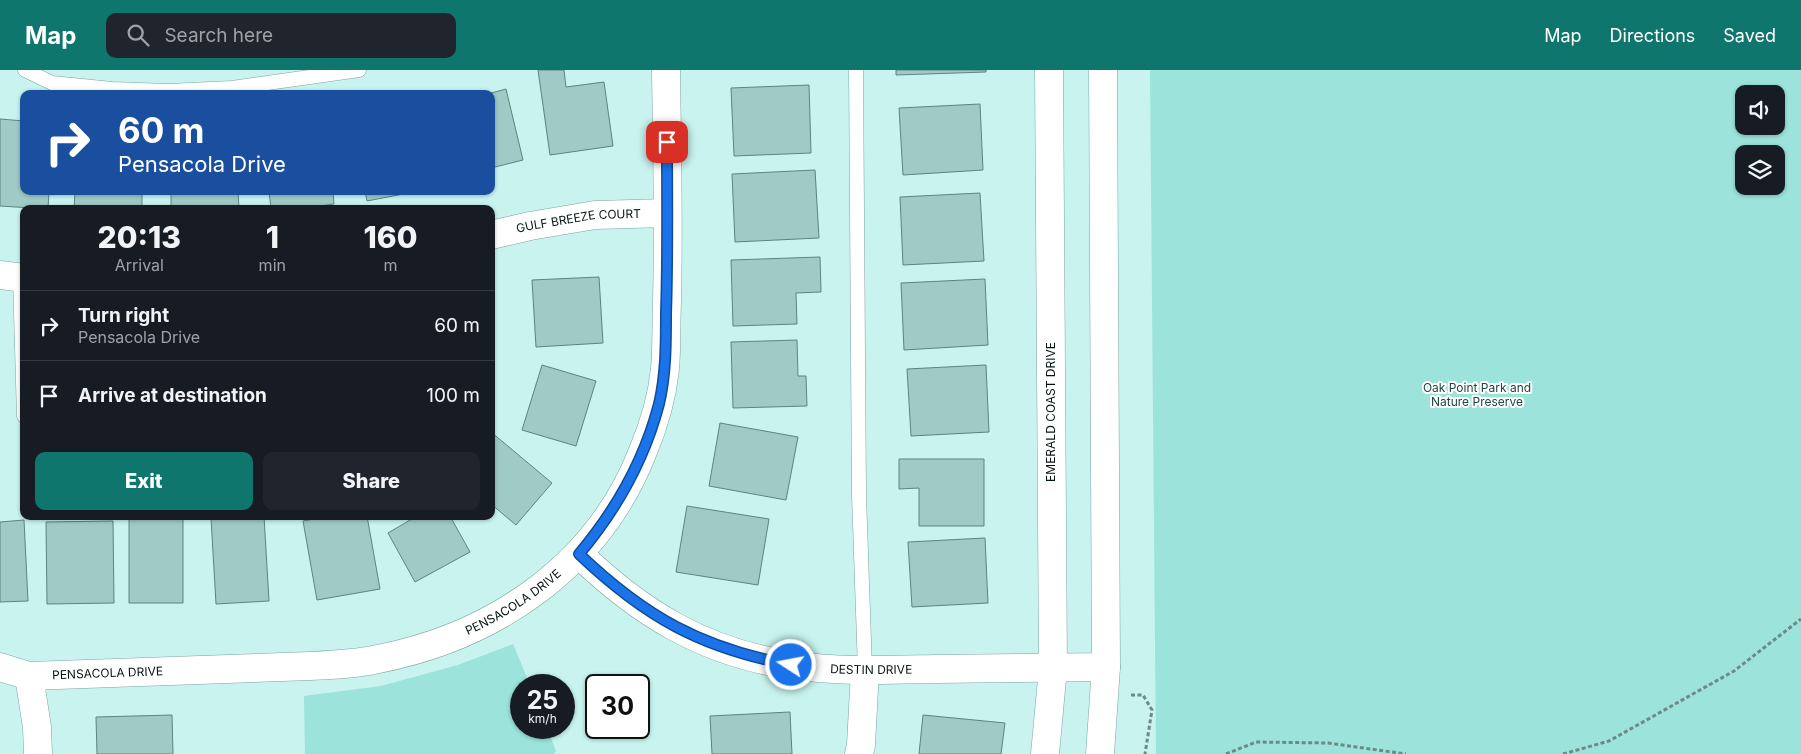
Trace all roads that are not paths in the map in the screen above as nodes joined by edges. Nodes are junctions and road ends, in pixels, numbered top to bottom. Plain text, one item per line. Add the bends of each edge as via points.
1 (25, 70) edge
2 (359, 70) edge
3 (666, 70) edge
4 (856, 70) edge
5 (1049, 70) edge
6 (1103, 70) edge
7 (140, 90) edge
8 (189, 90) edge
9 (667, 214) junction
10 (495, 234) edge
11 (14, 277) edge
12 (20, 360) edge
13 (579, 554) junction
14 (0, 667) edge
15 (1106, 667) junction
16 (1053, 668) junction
17 (865, 670) junction
18 (28, 676) junction
19 (38, 754) edge
20 (859, 754) edge
21 (1045, 754) edge
22 (1100, 754) edge

1 - 7 lane via 52,83
2 - 8 lane via 232,88
3 - 9 street, PENSACOLA DRIVE
4 - 17 lane via 859,495
5 - 16 street, EMERALD COAST DRIVE
6 - 15 street
9 - 10 street, GULF BREEZE COURT via 595,215
9 - 13 street, PENSACOLA DRIVE via 665,370 659,402 647,442 626,489
11 - 12 lane
13 - 17 street, DESTIN DRIVE via 625,596 650,613 705,641 752,657 791,665
13 - 18 street, PENSACOLA DRIVE via 530,595 475,628 411,652 378,660 344,665
14 - 18 street, PENSACOLA DRIVE
15 - 16 street, DESTIN DRIVE
15 - 22 street
16 - 17 street, DESTIN DRIVE
16 - 21 street, EMERALD COAST DRIVE
17 - 20 street
18 - 19 street

